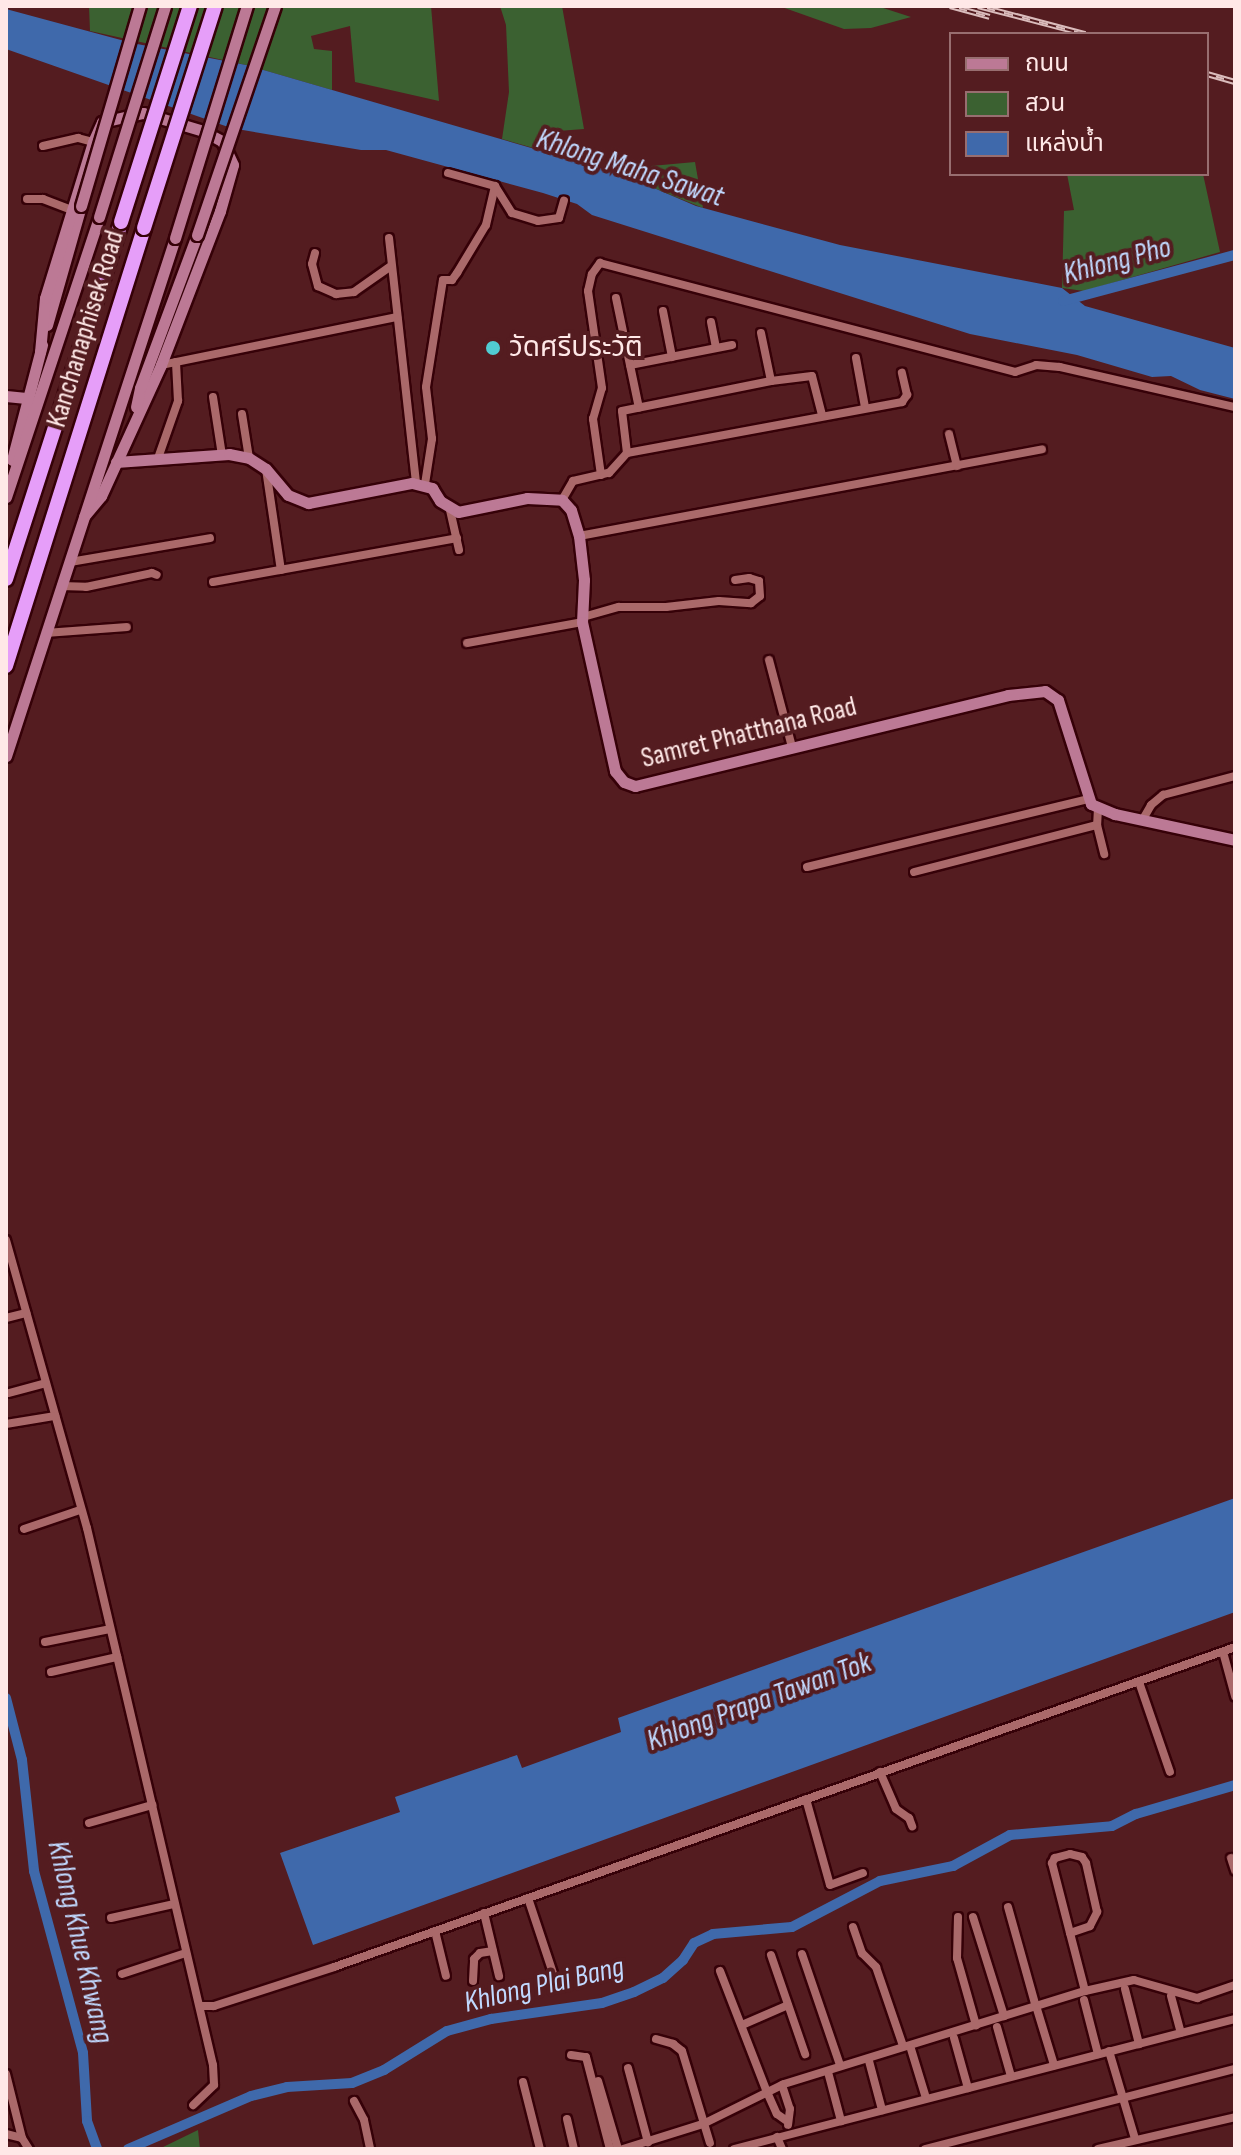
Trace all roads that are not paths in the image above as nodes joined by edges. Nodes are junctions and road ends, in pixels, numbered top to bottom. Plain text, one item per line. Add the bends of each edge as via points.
1 (140, 6) edge
2 (165, 6) edge
3 (190, 6) edge
4 (215, 6) edge
5 (247, 6) edge
6 (275, 6) edge
7 (93, 142) junction
8 (43, 146) dead end
9 (448, 173) dead end
10 (495, 186) junction
11 (27, 199) dead end
12 (564, 201) dead end
13 (76, 208) junction
14 (389, 238) dead end
15 (315, 253) dead end
16 (391, 266) junction
17 (616, 298) dead end
18 (663, 311) dead end
19 (397, 317) junction
20 (711, 322) dead end
21 (761, 333) dead end
22 (732, 345) dead end
23 (716, 348) junction
24 (54, 354) junction
25 (672, 357) junction
26 (856, 358) dead end
27 (176, 362) junction
28 (161, 365) junction
29 (630, 365) junction
30 (902, 373) dead end
31 (32, 381) junction
32 (771, 381) junction
33 (6, 396) edge
34 (213, 397) dead end
35 (26, 398) junction
36 (865, 407) junction
37 (1235, 407) edge
38 (639, 408) junction
39 (242, 414) dead end
40 (822, 415) junction
41 (133, 424) junction
42 (949, 434) dead end
43 (1042, 449) dead end
44 (627, 453) junction
45 (222, 455) junction
46 (249, 458) junction
47 (157, 461) junction
48 (116, 462) junction
49 (957, 466) junction
50 (266, 469) junction
51 (601, 475) junction
52 (420, 484) junction
53 (8, 492) edge
54 (562, 500) junction
55 (450, 510) junction
56 (84, 516) junction
57 (579, 536) junction
58 (210, 538) dead end
59 (457, 538) junction
60 (459, 550) dead end
61 (70, 562) junction
62 (281, 570) junction
63 (157, 575) dead end
64 (6, 579) edge
65 (735, 580) dead end
66 (213, 582) dead end
67 (61, 586) junction
68 (583, 619) junction
69 (127, 627) dead end
70 (46, 633) junction
71 (467, 643) dead end
72 (769, 660) dead end
73 (6, 666) edge
74 (792, 747) junction
75 (6, 756) edge
76 (1235, 776) edge
77 (1088, 799) junction
78 (1098, 808) junction
79 (1143, 819) junction
80 (1097, 825) junction
81 (1235, 840) edge
82 (1104, 854) dead end
83 (807, 867) dead end
84 (914, 872) dead end
85 (6, 1240) edge
86 (26, 1313) junction
87 (6, 1318) edge
88 (46, 1383) junction
89 (9, 1393) dead end
90 (55, 1416) junction
91 (6, 1424) edge
92 (80, 1510) junction
93 (24, 1529) dead end
94 (110, 1629) junction
95 (45, 1642) dead end
96 (1235, 1647) edge
97 (1223, 1652) junction
98 (117, 1657) junction
99 (51, 1672) dead end
100 (1139, 1682) junction
101 (1235, 1696) edge
102 (880, 1772) junction
103 (1170, 1772) dead end
104 (806, 1799) junction
105 (152, 1805) junction
106 (89, 1823) dead end
107 (912, 1826) dead end
108 (1231, 1858) dead end
109 (1235, 1870) edge
110 (863, 1873) dead end
111 (528, 1898) junction
112 (174, 1904) junction
113 (1008, 1907) dead end
114 (484, 1913) junction
115 (958, 1917) dead end
116 (973, 1917) dead end
117 (111, 1918) dead end
118 (853, 1927) dead end
119 (435, 1931) junction
120 (1070, 1933) junction
121 (493, 1951) junction
122 (186, 1953) junction
123 (802, 1954) dead end
124 (771, 1955) dead end
125 (720, 1971) dead end
126 (122, 1974) dead end
127 (446, 1976) dead end
128 (499, 1976) dead end
129 (473, 1981) dead end
130 (557, 1985) dead end
131 (1235, 1985) edge
132 (1125, 1989) dead end
133 (1085, 1995) junction
134 (1171, 1996) dead end
135 (788, 2005) junction
136 (200, 2006) junction
137 (1037, 2008) junction
138 (1004, 2016) junction
139 (1235, 2019) edge
140 (742, 2025) junction
141 (976, 2025) junction
142 (997, 2027) dead end
143 (1181, 2033) junction
144 (954, 2038) dead end
145 (656, 2039) dead end
146 (1139, 2044) junction
147 (907, 2048) junction
148 (1109, 2051) junction
149 (805, 2054) dead end
150 (1098, 2054) junction
151 (571, 2055) dead end
152 (869, 2061) dead end
153 (840, 2065) junction
154 (1054, 2065) junction
155 (628, 2068) dead end
156 (1235, 2069) edge
157 (828, 2072) dead end
158 (6, 2074) edge
159 (1011, 2076) junction
160 (598, 2080) dead end
161 (523, 2082) dead end
162 (782, 2085) junction
163 (968, 2088) junction
164 (767, 2092) junction
165 (1122, 2097) junction
166 (926, 2098) junction
167 (354, 2101) dead end
168 (193, 2105) dead end
169 (882, 2110) junction
170 (1235, 2117) edge
171 (567, 2119) dead end
172 (787, 2121) junction
173 (841, 2121) junction
174 (703, 2124) junction
175 (790, 2133) junction
176 (6, 2134) edge
177 (777, 2137) junction
178 (22, 2138) junction
179 (1135, 2139) junction
180 (648, 2142) junction
181 (710, 2143) dead end
182 (29, 2149) edge
183 (370, 2149) edge
184 (540, 2149) edge
185 (574, 2149) edge
186 (610, 2149) edge
187 (620, 2149) edge
188 (734, 2149) edge
189 (782, 2149) edge
190 (925, 2149) edge
191 (1098, 2149) edge

1 - 13 main road, bridge
2 - 24 main road, bridge
3 - 64 highway, Kanchanaphisek Road, bridge
4 - 73 highway, Kanchanaphisek Road, bridge
5 - 56 main road, bridge
6 - 41 main road, bridge via 140,388
7 - 8 street via 78,138
7 - 13 main road
7 - 28 main road via 102,122 143,113 222,141 233,165
9 - 10 street
10 - 12 street via 512,213 538,221 559,218
10 - 52 street via 486,225 452,280 443,280 426,387 432,439
11 - 13 street
13 - 31 main road
14 - 16 street
15 - 16 street via 318,286 336,294 354,292
16 - 19 street
17 - 29 street
18 - 25 street
19 - 27 street
19 - 52 street
20 - 23 street
21 - 32 street
22 - 23 street
23 - 25 street
24 - 31 main road
24 - 53 main road
25 - 29 street
26 - 36 street
27 - 28 street
27 - 47 street via 178,401
28 - 41 main road
29 - 38 street
30 - 36 street via 906,399
31 - 35 main road
32 - 38 street
32 - 40 street via 812,376
33 - 35 main road
34 - 45 street
35 - 53 main road
36 - 40 street
37 - 51 street via 1045,365 1015,372 600,263 588,291 602,388 593,419
38 - 44 street via 620,414
39 - 46 street
40 - 44 street
41 - 48 main road
42 - 49 street
43 - 49 street
44 - 51 street
45 - 46 main road
45 - 47 main road
46 - 50 main road
47 - 48 main road
48 - 56 main road via 101,496
49 - 57 street
50 - 52 main road via 288,495 308,503
50 - 62 street
51 - 54 street via 573,481
52 - 55 main road
54 - 55 main road via 527,498 466,512
54 - 57 main road, Samret Phatthana Road
55 - 59 street
56 - 61 main road
57 - 68 main road, Samret Phatthana Road
58 - 61 street
59 - 60 street
59 - 62 street
61 - 67 main road
62 - 66 street
63 - 67 street
65 - 68 street via 759,581 760,596 751,603 619,607
67 - 70 main road
68 - 71 street
68 - 74 main road, Samret Phatthana Road via 615,771 624,782 635,786
69 - 70 street
70 - 75 main road
72 - 74 street
74 - 77 main road, Samret Phatthana Road via 1008,695 1045,691 1058,700
76 - 79 street via 1163,795
77 - 78 main road
77 - 83 street
78 - 79 main road
78 - 80 street
79 - 81 main road
80 - 82 street
80 - 84 street
85 - 86 street
86 - 87 street
86 - 88 street
88 - 89 street
88 - 90 street
90 - 91 street
90 - 92 street
92 - 93 street
92 - 94 street
94 - 95 street
94 - 98 street
96 - 97 street
97 - 100 street
97 - 101 street
98 - 99 street
98 - 105 street
100 - 102 street
100 - 103 street
102 - 104 street
102 - 107 street via 896,1809
104 - 110 street via 828,1882 833,1885
104 - 111 street
105 - 106 street
105 - 112 street
108 - 109 street
111 - 114 street
111 - 130 street
112 - 117 street
112 - 122 street
113 - 137 street
114 - 119 street
114 - 121 street
115 - 141 street via 958,1965
116 - 138 street
118 - 147 street via 862,1953 876,1967
119 - 127 street
119 - 136 street via 210,2008
120 - 120 street via 1090,1926 1097,1912 1086,1863 1070,1854 1052,1863
120 - 133 street
121 - 128 street
121 - 129 street via 474,1959
122 - 126 street
122 - 136 street
123 - 153 street
124 - 135 street
125 - 140 street
131 - 133 street via 1197,1998 1134,1980
132 - 146 street
133 - 137 street
133 - 150 street
134 - 143 street
135 - 140 street
135 - 149 street
136 - 168 street via 215,2078 211,2091
137 - 138 street
137 - 154 street
138 - 141 street
139 - 143 street
140 - 164 street
141 - 147 street
142 - 159 street
143 - 146 street
144 - 163 street
145 - 174 street via 682,2051
146 - 148 street
147 - 153 street
147 - 166 street
148 - 150 street
148 - 165 street
150 - 154 street
151 - 186 street via 586,2057
152 - 169 street
153 - 162 street
154 - 159 street
155 - 180 street
156 - 165 street
157 - 173 street
158 - 178 street
159 - 163 street
160 - 187 street
161 - 184 street
162 - 164 street
162 - 172 street via 790,2109
163 - 166 street
164 - 172 street via 777,2114
164 - 174 street
165 - 179 street
165 - 190 street
166 - 169 street
167 - 183 street
169 - 173 street
170 - 179 street
171 - 185 street
172 - 175 street
173 - 175 street
174 - 180 street
174 - 181 street
175 - 177 street
176 - 178 street
177 - 188 street
177 - 189 street
178 - 182 street
179 - 191 street
180 - 187 street

